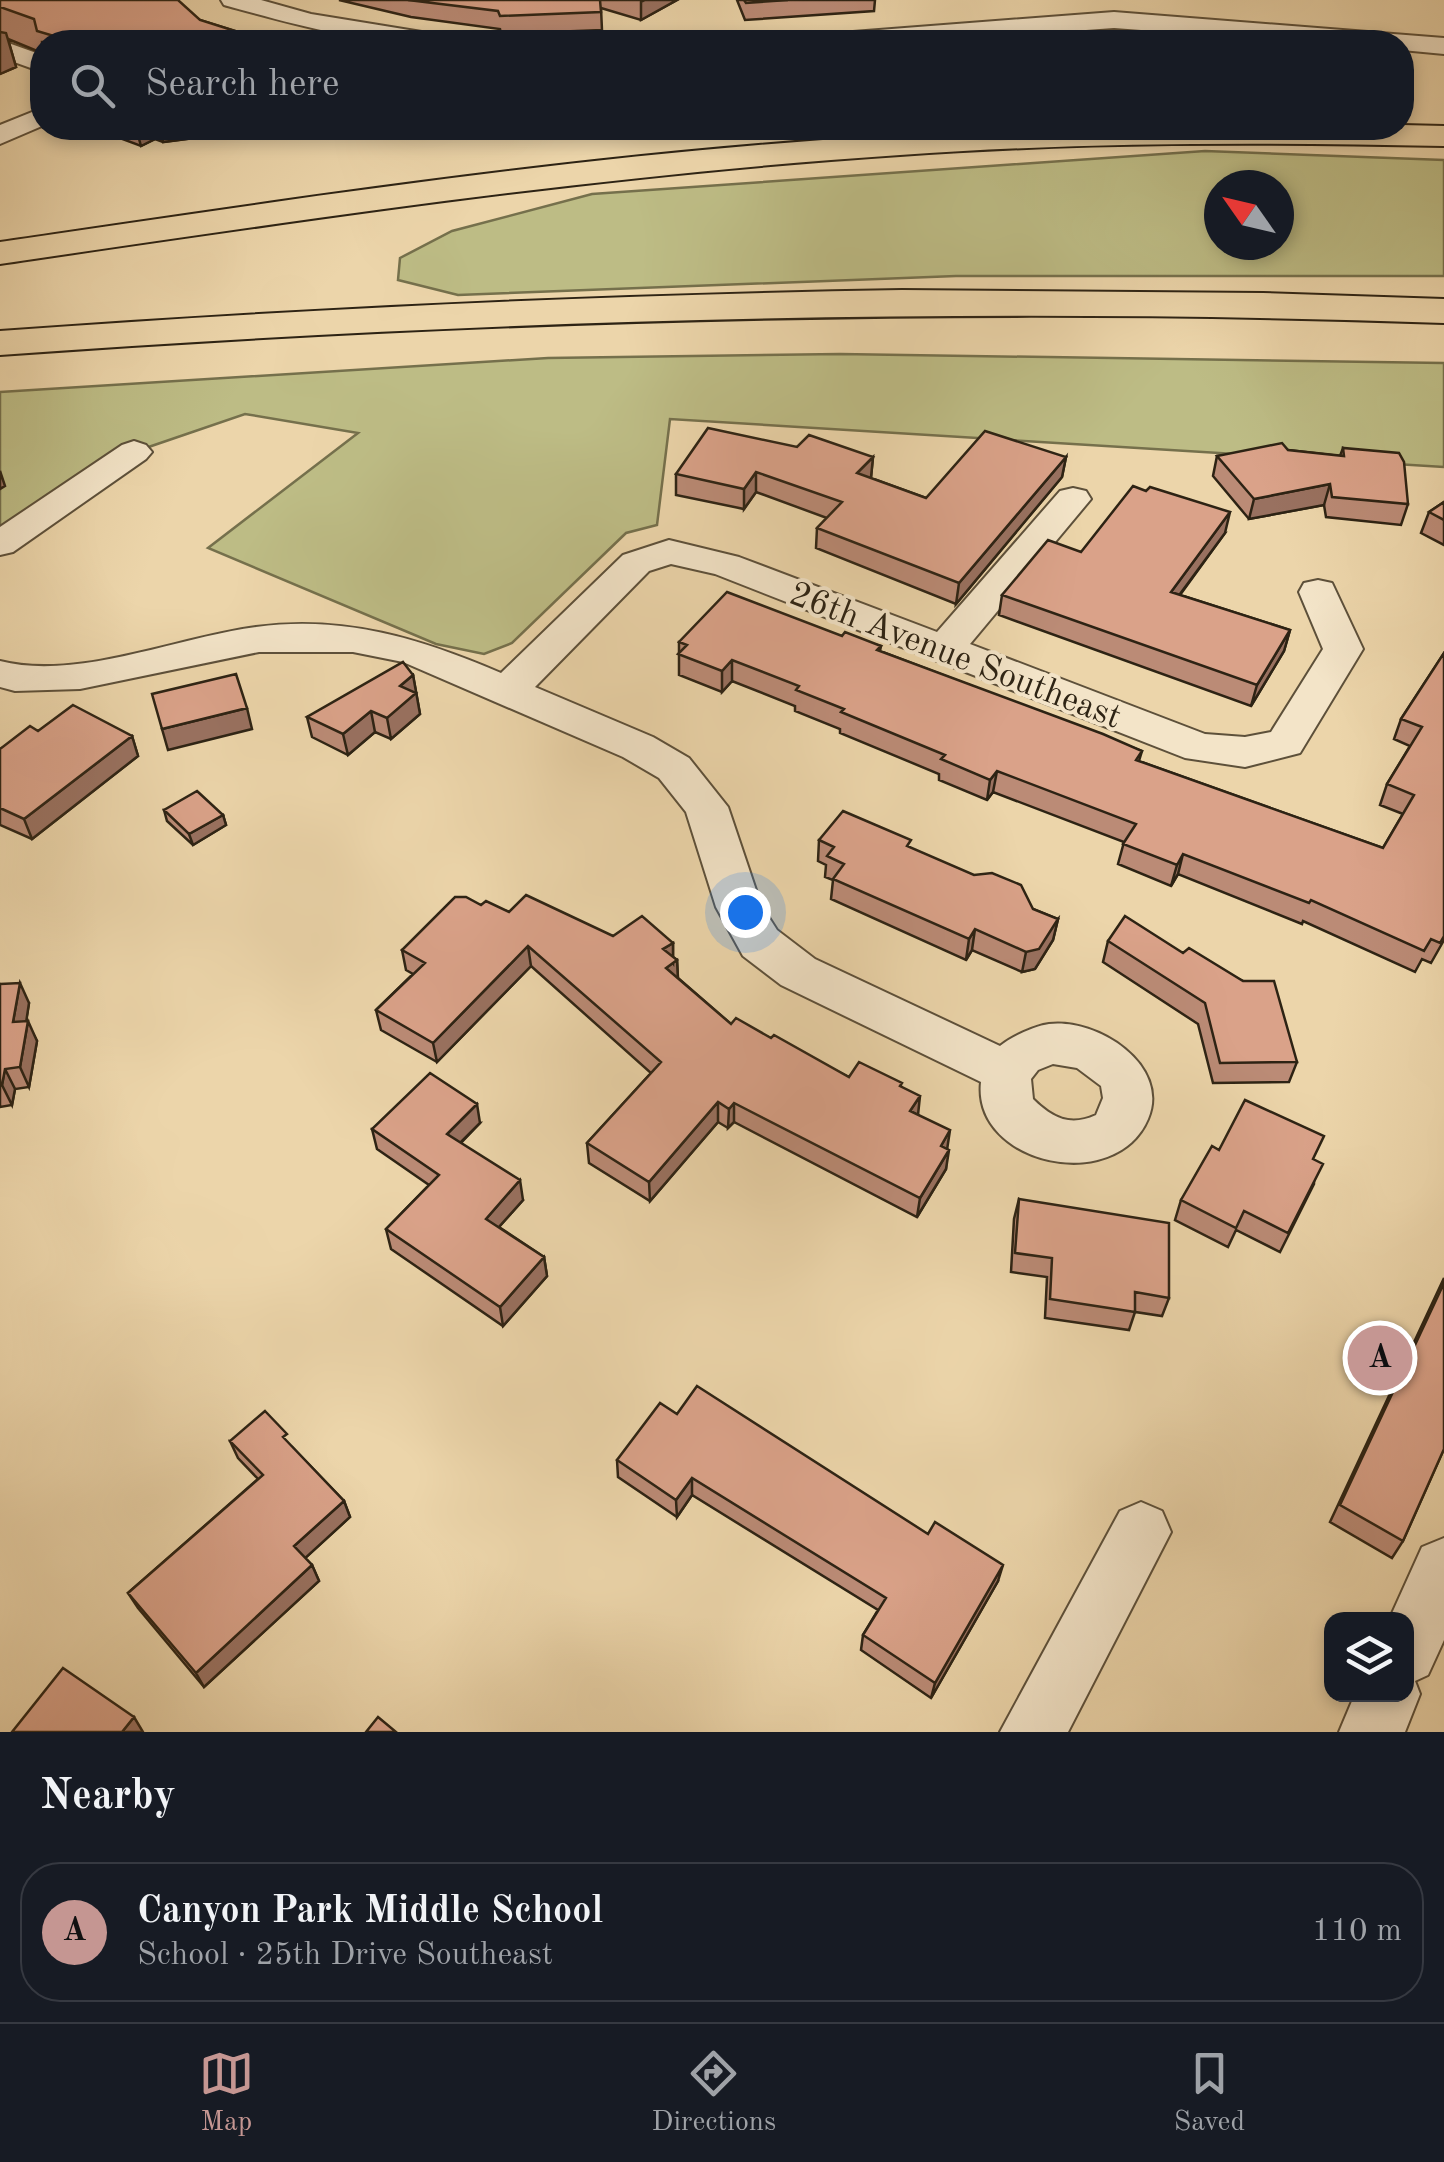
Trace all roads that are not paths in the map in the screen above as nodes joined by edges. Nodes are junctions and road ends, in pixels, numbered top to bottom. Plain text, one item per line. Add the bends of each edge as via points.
1 (233, 0) edge
2 (1196, 0) edge
3 (929, 11) dead end
4 (295, 17) junction
5 (1206, 26) junction
6 (268, 30) edge
7 (367, 30) edge
8 (942, 30) edge
9 (983, 30) edge
10 (1254, 30) edge
11 (1414, 43) edge
12 (1444, 46) edge
13 (0, 48) edge
14 (30, 59) edge
15 (30, 122) edge
16 (1414, 122) edge
17 (1444, 123) edge
18 (1414, 135) edge
19 (0, 136) edge
20 (1444, 136) edge
21 (733, 140) edge
22 (1035, 140) edge
23 (0, 236) edge
24 (0, 254) edge
25 (1444, 299) edge
26 (1303, 308) junction
27 (1444, 310) edge
28 (0, 343) edge
29 (134, 452) dead end
30 (1073, 499) dead end
31 (0, 544) edge
32 (1318, 592) dead end
33 (944, 650) junction
34 (0, 674) edge
35 (510, 689) junction
36 (1007, 1072) dead end
37 (1141, 1532) dead end
38 (1444, 1569) edge
39 (1414, 1636) edge
40 (1385, 1702) edge
41 (1033, 1732) edge
42 (1372, 1732) edge

1 - 4 street
2 - 5 street via 1191,13
3 - 8 street
4 - 6 street
4 - 7 street
5 - 9 street via 1114,20
5 - 10 street
11 - 12 street
13 - 14 street
15 - 19 street
16 - 17 highway
18 - 20 highway
21 - 23 highway via 481,164
22 - 24 highway via 758,155 457,186
25 - 26 highway via 1376,297
26 - 27 highway
26 - 28 highway via 1094,300 756,304 406,316
29 - 31 street
30 - 33 street
32 - 33 street, 26th Avenue Southeast via 1343,649 1285,743 1244,752 1200,748
33 - 35 street, 26th Avenue Southeast via 726,566 668,552 636,563
34 - 35 street via 80,676 259,639 353,639 413,650
35 - 36 street via 674,768 706,807 739,907 760,944 798,972
37 - 41 street
38 - 39 street
40 - 42 street

